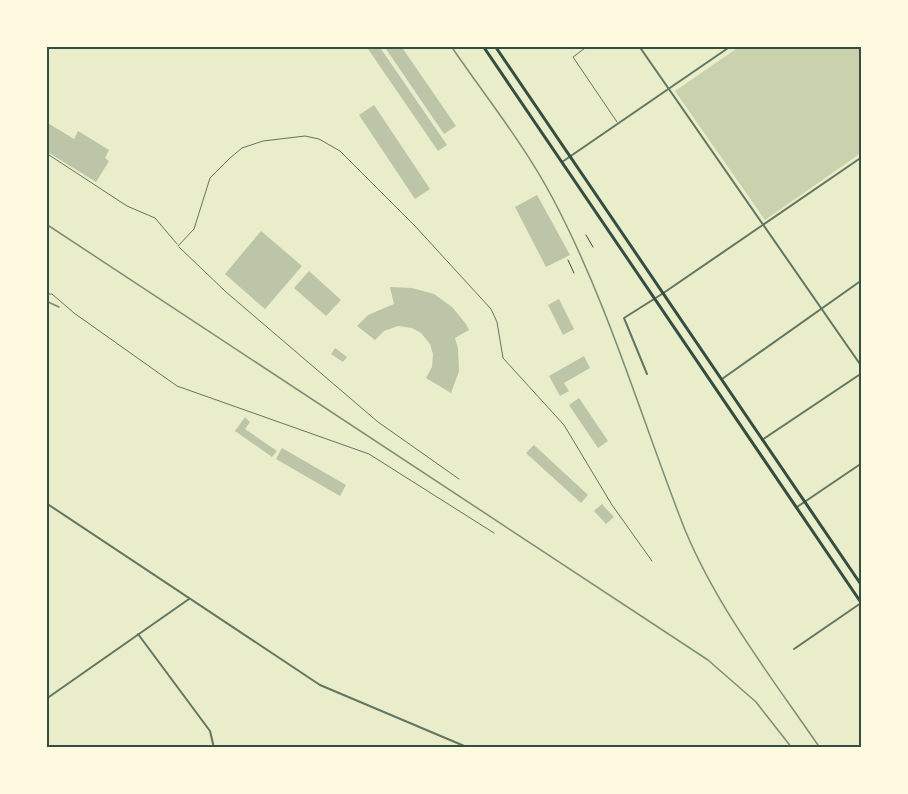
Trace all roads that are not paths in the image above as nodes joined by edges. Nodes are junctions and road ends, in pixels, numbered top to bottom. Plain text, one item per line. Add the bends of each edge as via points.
1 (483, 46) edge
2 (495, 46) edge
3 (588, 46) edge
4 (639, 46) edge
5 (731, 46) edge
6 (669, 89) junction
7 (619, 124) junction
8 (46, 153) edge
9 (571, 157) junction
10 (861, 157) edge
11 (858, 160) junction
12 (562, 162) junction
13 (861, 165) edge
14 (763, 225) junction
15 (178, 246) junction
16 (861, 280) edge
17 (46, 294) edge
18 (662, 294) junction
19 (655, 299) junction
20 (821, 309) junction
21 (861, 367) edge
22 (861, 373) edge
23 (647, 374) dead end
24 (721, 380) junction
25 (762, 440) junction
26 (861, 463) edge
27 (459, 479) dead end
28 (805, 502) junction
29 (46, 503) edge
30 (51, 506) junction
31 (796, 507) junction
32 (46, 509) edge
33 (494, 533) dead end
34 (651, 561) dead end
35 (861, 586) edge
36 (189, 599) junction
37 (861, 604) edge
38 (138, 634) junction
39 (794, 649) dead end
40 (46, 699) edge
41 (46, 742) edge
42 (51, 747) edge
43 (214, 747) edge
44 (469, 747) edge

1 - 12 highway
2 - 9 highway
3 - 7 lane via 573,57
4 - 6 street
5 - 6 street
6 - 7 street
6 - 14 street
7 - 9 street
8 - 15 lane via 127,206 155,218
9 - 12 street
9 - 18 highway
10 - 11 street
11 - 13 street
11 - 14 street
12 - 19 highway
14 - 18 street
14 - 20 street
15 - 27 lane via 378,422
15 - 34 lane via 194,229 210,178 242,148 272,138 305,136 339,151 491,309 503,358 564,425
16 - 20 street
17 - 33 lane via 52,294 177,386 369,454
18 - 19 street
18 - 24 highway
19 - 23 street via 624,318
19 - 31 highway
20 - 21 street
20 - 24 street
22 - 25 street
24 - 25 highway
25 - 28 highway
26 - 28 street
28 - 31 street
28 - 35 highway
29 - 30 street
30 - 32 street
30 - 36 street
31 - 37 highway
36 - 38 street
36 - 44 street via 320,685
37 - 39 street
38 - 40 street
38 - 43 street via 210,731
41 - 42 street

